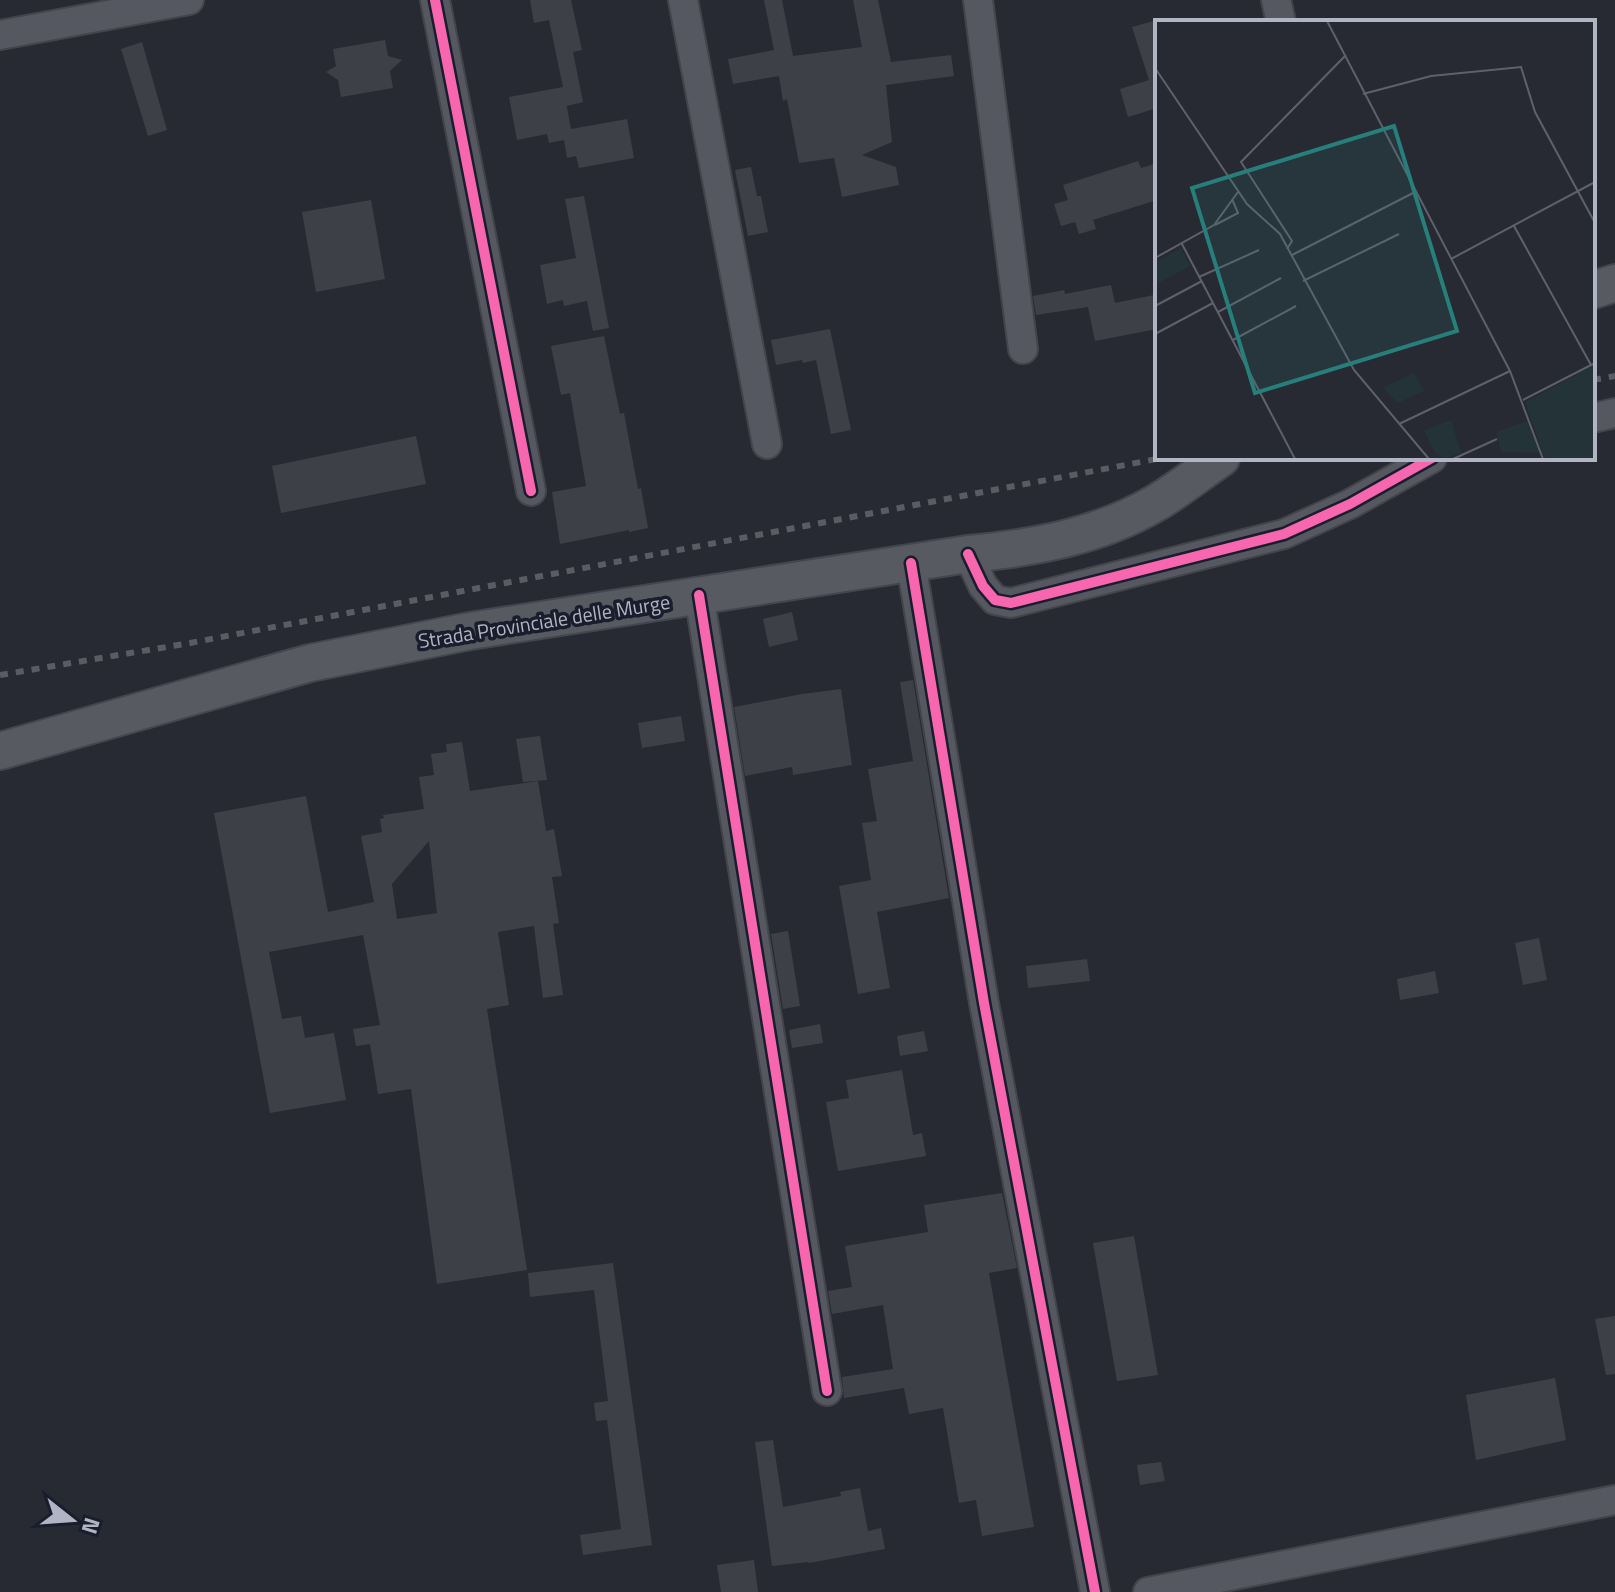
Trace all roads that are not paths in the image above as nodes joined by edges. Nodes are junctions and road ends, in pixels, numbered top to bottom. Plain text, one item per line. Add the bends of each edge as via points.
1 (189, 0) edge
2 (435, 0) edge
3 (683, 0) edge
4 (978, 0) edge
5 (1276, 0) edge
6 (1281, 20) edge
7 (0, 35) edge
8 (1615, 283) edge
9 (1595, 289) edge
10 (1023, 349) dead end
11 (1615, 413) edge
12 (1595, 418) edge
13 (767, 444) dead end
14 (1218, 460) edge
15 (1428, 460) edge
16 (531, 491) dead end
17 (968, 554) junction
18 (911, 563) junction
19 (699, 595) junction
20 (0, 751) edge
21 (827, 1391) dead end
22 (1615, 1500) edge
23 (1095, 1592) edge
24 (1148, 1592) edge

1 - 7 street
2 - 16 street
3 - 13 street
4 - 10 street
5 - 6 street
8 - 9 main road
11 - 12 street
14 - 17 main road, Strada Provinciale delle Murge via 1153,504 1093,532 1022,549
15 - 17 street via 1284,534 1011,603 995,600
17 - 18 main road, Strada Provinciale delle Murge
18 - 19 main road, Strada Provinciale delle Murge
18 - 23 street via 984,1003
19 - 20 main road, Strada Provinciale delle Murge via 310,663
19 - 21 street
22 - 24 street

